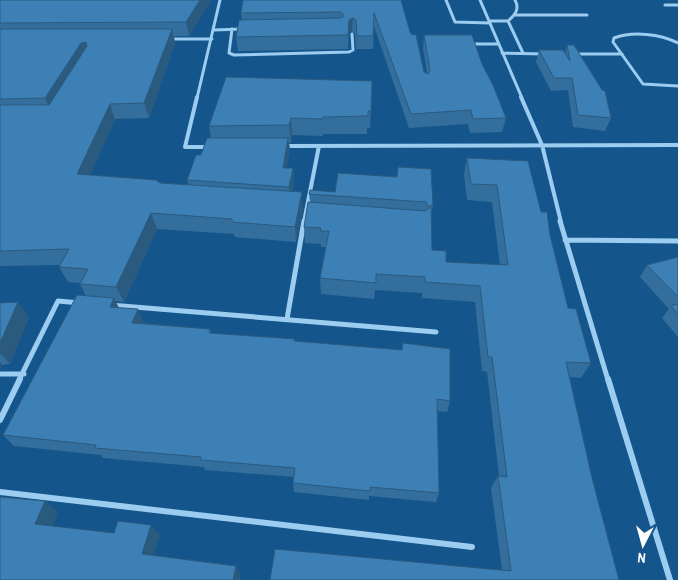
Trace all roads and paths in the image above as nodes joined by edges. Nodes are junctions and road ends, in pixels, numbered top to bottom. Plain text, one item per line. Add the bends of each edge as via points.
1 (220, 0) edge
2 (446, 0) edge
3 (480, 0) edge
4 (515, 0) edge
5 (665, 5) dead end
6 (678, 5) edge
7 (515, 15) junction
8 (587, 15) dead end
9 (508, 21) junction
10 (489, 22) junction
11 (232, 29) junction
12 (252, 29) edge
13 (214, 30) junction
14 (352, 34) edge
15 (164, 39) edge
16 (212, 39) junction
17 (678, 43) edge
18 (467, 44) edge
19 (498, 44) junction
20 (502, 53) junction
21 (523, 53) junction
22 (546, 54) edge
23 (565, 54) edge
24 (622, 54) junction
25 (678, 86) edge
26 (542, 145) junction
27 (678, 145) edge
28 (214, 146) edge
29 (281, 146) edge
30 (319, 146) junction
31 (298, 203) edge
32 (307, 204) junction
33 (305, 214) junction
34 (315, 215) edge
35 (564, 240) junction
36 (678, 241) edge
37 (86, 303) edge
38 (106, 305) edge
39 (287, 319) junction
40 (436, 332) dead end
41 (0, 374) edge
42 (24, 374) junction
43 (0, 420) edge
44 (0, 492) edge
45 (472, 547) dead end
46 (670, 580) edge

1 - 13 street
2 - 10 street via 455,22
3 - 10 street
4 - 7 street via 518,8
5 - 6 street
7 - 8 street
7 - 9 street
9 - 10 street
9 - 21 street
10 - 19 street
11 - 12 street
11 - 13 street
11 - 14 street via 229,51 234,55 349,52 354,50
13 - 16 street
15 - 16 street
16 - 28 street via 185,147
17 - 24 street via 664,36 616,36 613,42
18 - 19 street
19 - 20 street
20 - 21 street
20 - 26 street
21 - 22 street
23 - 24 street
24 - 25 street via 643,84
26 - 27 street
26 - 30 street
26 - 35 street
29 - 30 street
30 - 32 street
31 - 32 street
32 - 33 street
33 - 34 street
33 - 39 street
35 - 36 street
35 - 46 street
37 - 42 street via 58,301
38 - 39 street
39 - 40 street
41 - 42 street
42 - 43 street
44 - 45 street

